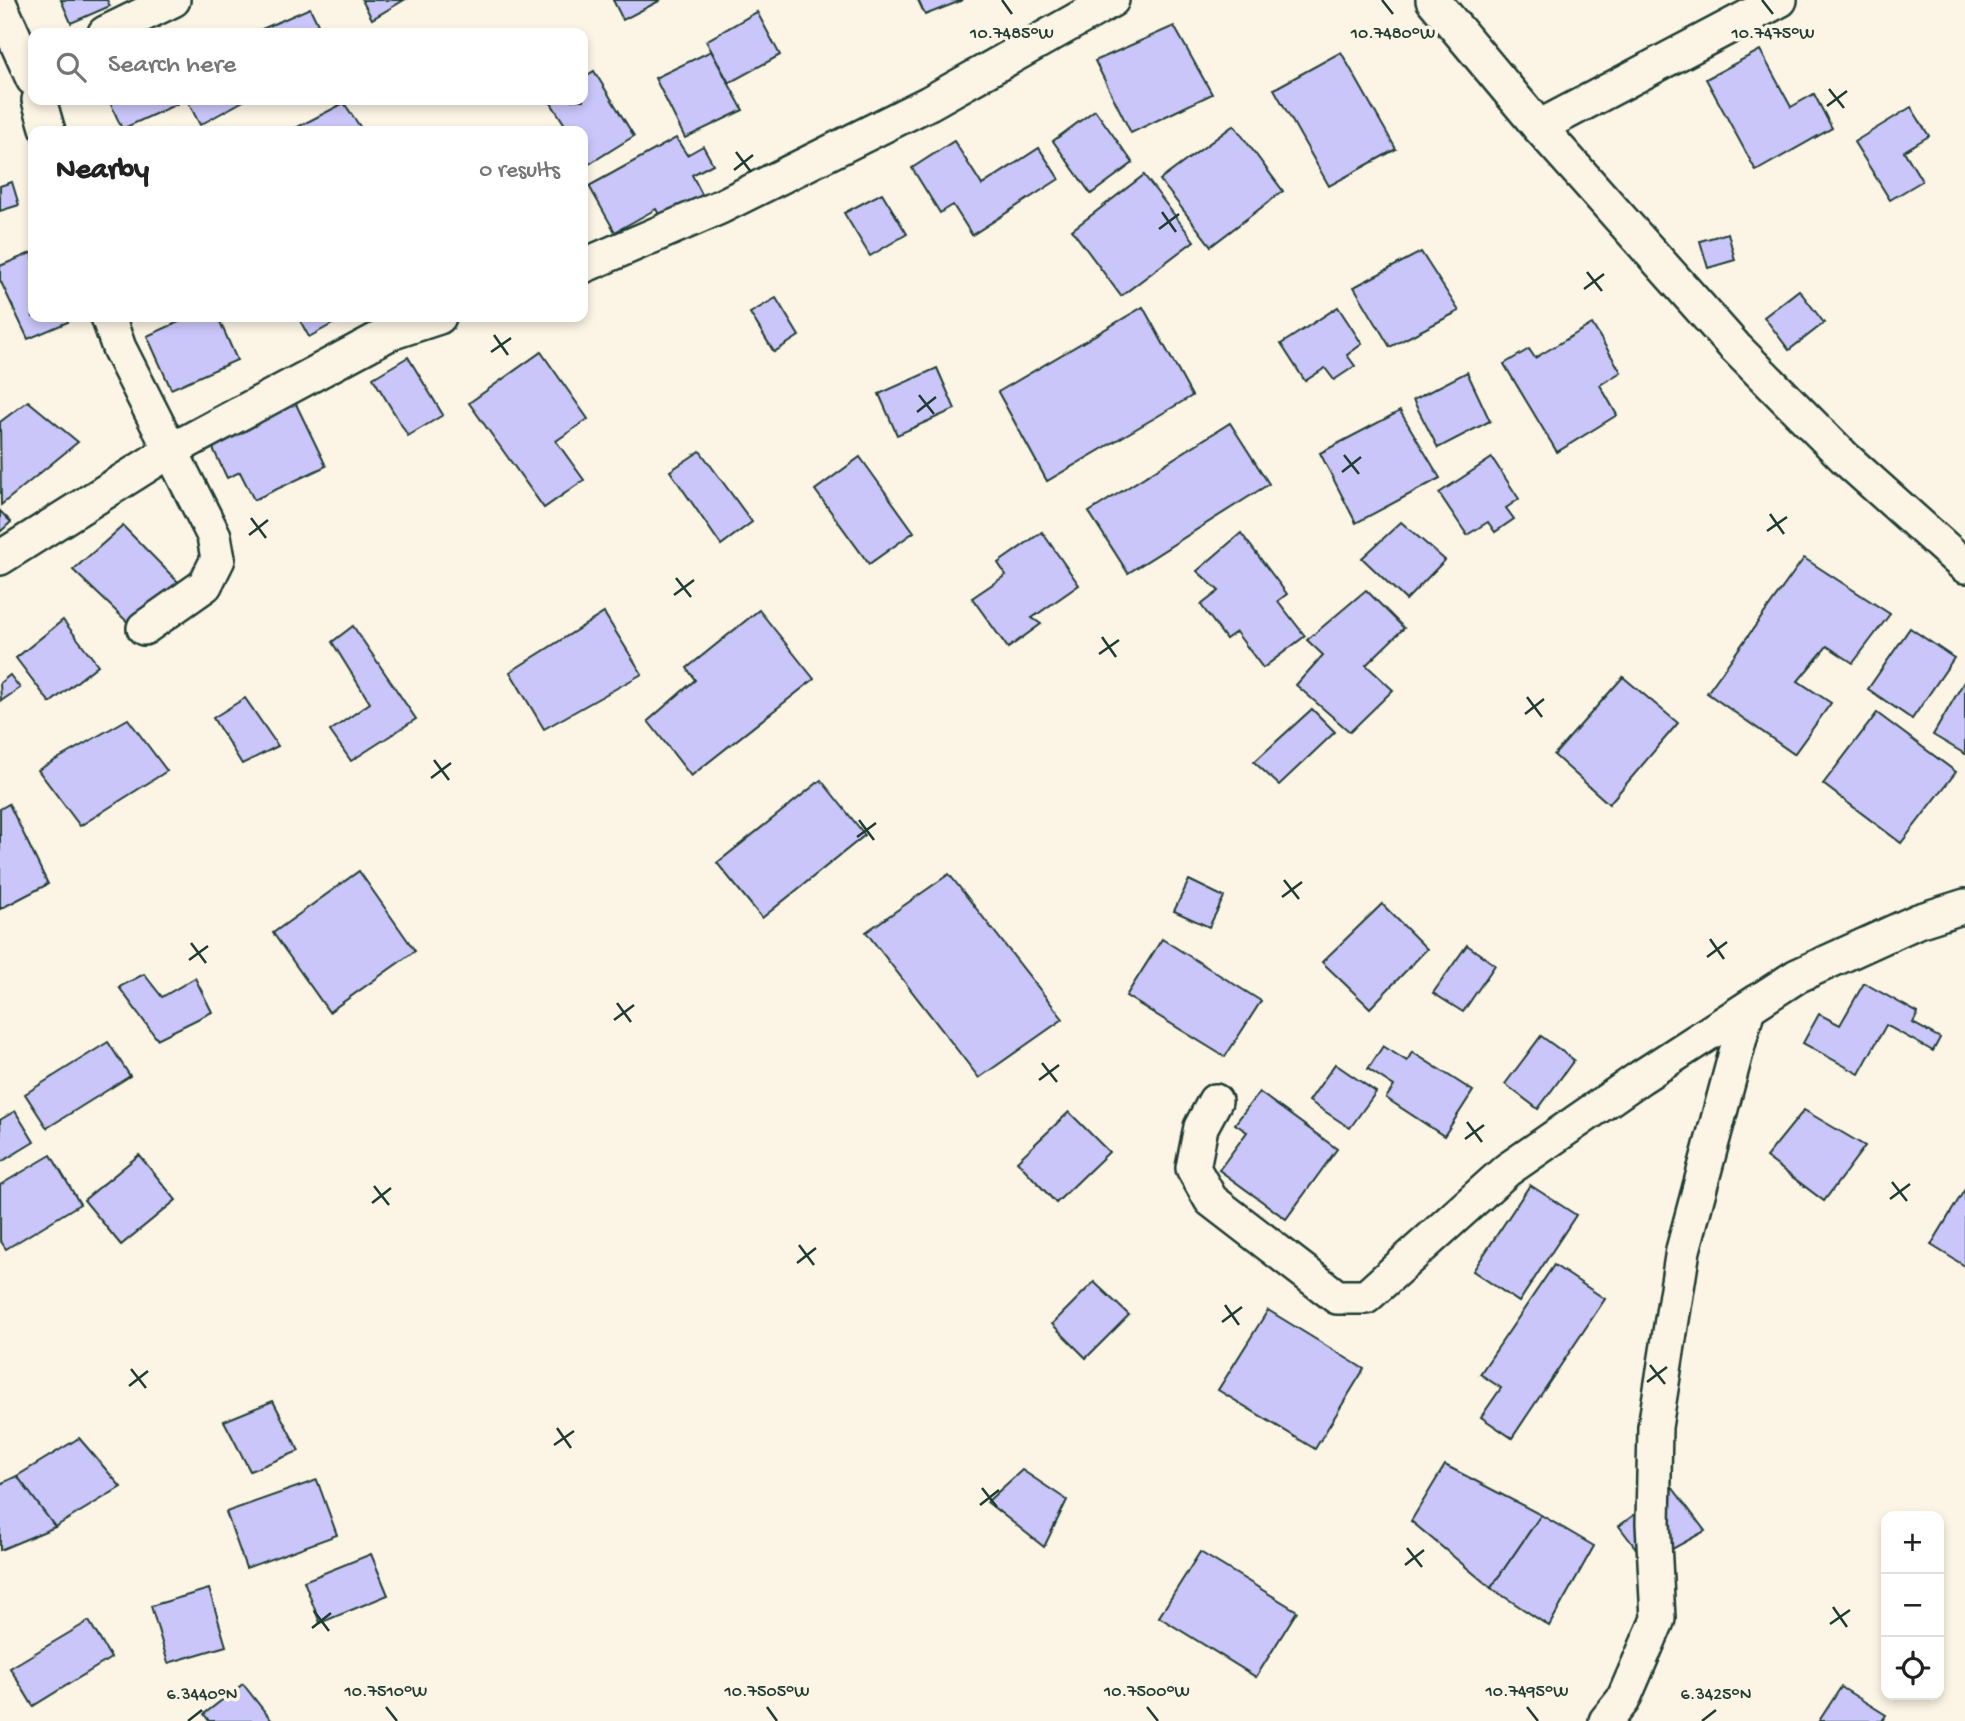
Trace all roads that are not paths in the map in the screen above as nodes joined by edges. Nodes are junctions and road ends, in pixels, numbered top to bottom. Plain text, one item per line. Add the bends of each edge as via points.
1 (173, 0) edge
2 (1112, 0) edge
3 (1433, 0) edge
4 (1780, 0) edge
5 (0, 5) edge
6 (115, 28) edge
7 (28, 66) edge
8 (41, 105) edge
9 (47, 126) edge
10 (1539, 127) junction
11 (588, 264) edge
12 (110, 322) edge
13 (424, 322) edge
14 (170, 451) junction
15 (0, 558) edge
16 (1965, 566) edge
17 (144, 628) dead end
18 (1965, 906) edge
19 (1748, 1008) junction
20 (1215, 1101) dead end
21 (1606, 1721) edge

1 - 6 street
2 - 11 street via 917,109 720,207
3 - 10 street
4 - 10 street
5 - 7 street
8 - 9 street
10 - 16 street via 1735,347 1846,458
12 - 14 street
13 - 14 street via 390,333
14 - 15 street
14 - 17 street via 214,536 218,559 205,585
18 - 19 street via 1918,920 1797,976
19 - 20 street via 1507,1170 1366,1297 1337,1297 1211,1200 1193,1168 1201,1128
19 - 21 street via 1684,1250 1654,1427 1658,1619 1623,1700

